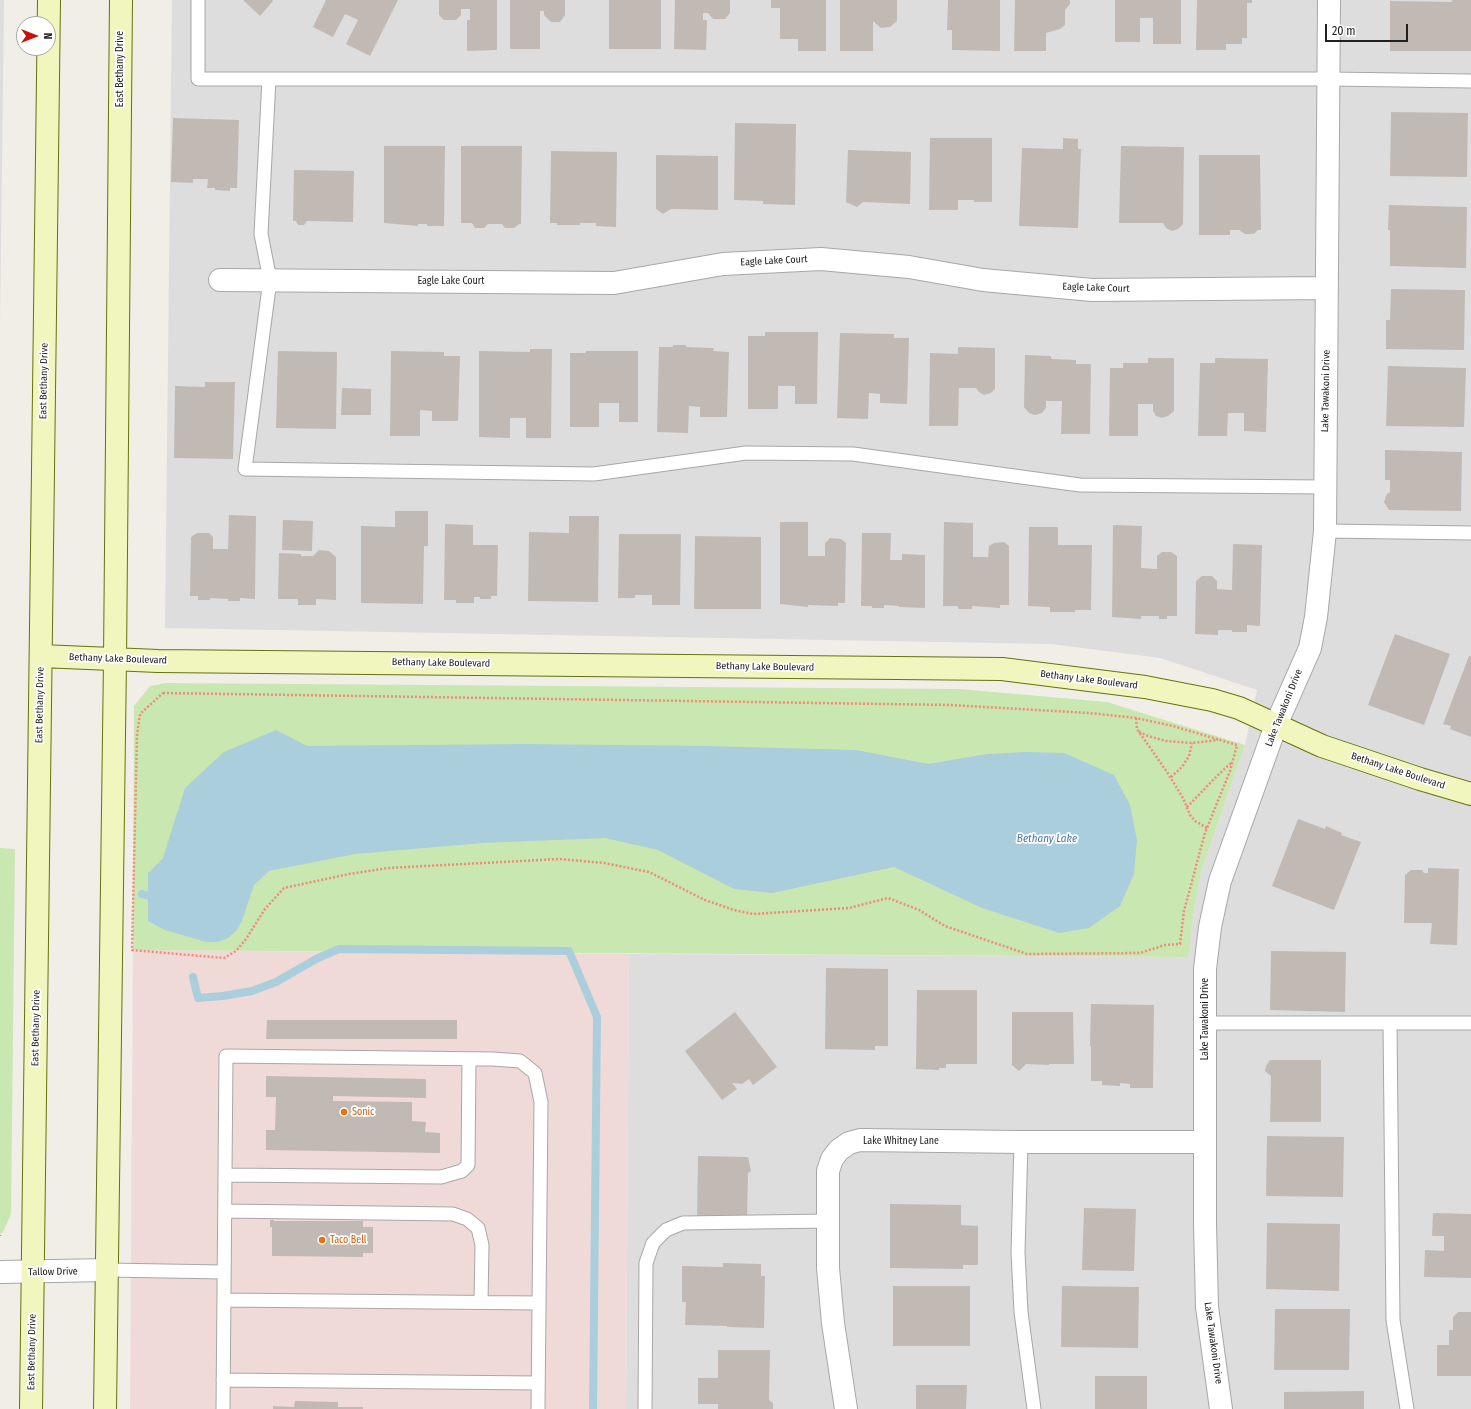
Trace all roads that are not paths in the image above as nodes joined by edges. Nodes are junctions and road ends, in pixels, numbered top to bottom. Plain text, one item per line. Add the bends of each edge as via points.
1 (49, 0) edge
2 (121, 0) edge
3 (198, 0) edge
4 (1330, 0) edge
5 (269, 78) junction
6 (1329, 78) junction
7 (1471, 81) edge
8 (220, 280) dead end
9 (270, 280) junction
10 (1327, 288) junction
11 (1326, 487) junction
12 (1326, 531) junction
13 (1471, 533) edge
14 (41, 656) junction
15 (115, 660) junction
16 (1276, 725) junction
17 (1471, 794) edge
18 (1204, 1023) junction
19 (1390, 1023) junction
20 (1471, 1023) edge
21 (469, 1058) junction
22 (1021, 1142) junction
23 (1205, 1142) junction
24 (225, 1175) junction
25 (225, 1211) junction
26 (829, 1221) junction
27 (107, 1270) junction
28 (0, 1272) edge
29 (34, 1272) junction
30 (224, 1272) junction
31 (224, 1300) junction
32 (481, 1302) junction
33 (539, 1303) junction
34 (223, 1380) junction
35 (538, 1383) junction
36 (31, 1409) edge
37 (105, 1409) edge
38 (223, 1409) edge
39 (538, 1409) edge
40 (645, 1409) edge
41 (846, 1409) edge
42 (1034, 1409) edge
43 (1221, 1409) edge
44 (1407, 1409) edge

1 - 14 main road, East Bethany Drive
2 - 15 main road, East Bethany Drive
3 - 5 lane via 198,78
4 - 6 street, Lake Tawakoni Drive
5 - 6 lane
5 - 9 lane via 261,234
6 - 7 lane
6 - 10 street, Lake Tawakoni Drive
8 - 9 street, Eagle Lake Court
9 - 10 street, Eagle Lake Court via 614,283 723,264 821,259 909,267 983,280 1092,290
9 - 11 lane via 245,469 594,474 746,454 853,454 1080,485
10 - 11 street, Lake Tawakoni Drive
11 - 12 street, Lake Tawakoni Drive
12 - 13 lane
12 - 16 street, Lake Tawakoni Drive via 1310,648
14 - 15 main road, Bethany Lake Boulevard
14 - 29 main road, East Bethany Drive
15 - 16 main road, Bethany Lake Boulevard via 1002,669 1145,688 1212,700 1239,708
15 - 27 main road, East Bethany Drive
16 - 17 main road, Bethany Lake Boulevard via 1322,746
16 - 18 street, Lake Tawakoni Drive via 1220,881 1210,927 1205,969
18 - 19 lane
18 - 23 street, Lake Tawakoni Drive
19 - 20 lane
19 - 44 lane via 1393,1320
21 - 24 lane via 468,1165 462,1171 441,1177
21 - 24 lane via 226,1056
21 - 33 lane via 520,1061 535,1073 541,1102
22 - 23 street, Lake Whitney Lane
22 - 26 street, Lake Whitney Lane via 860,1140 849,1143 832,1159 828,1171
22 - 42 lane via 1018,1252 1021,1312
23 - 43 street, Lake Tawakoni Drive via 1206,1307
24 - 25 lane
25 - 30 lane
25 - 32 lane via 453,1214 467,1219 478,1228 482,1245
26 - 40 lane via 683,1223 666,1230 653,1243 646,1263
26 - 41 street, Lake Whitney Lane via 828,1268 833,1323
27 - 29 street, Tallow Drive
27 - 30 lane
27 - 37 main road, East Bethany Drive
28 - 29 street, Tallow Drive
29 - 36 main road, East Bethany Drive
30 - 31 lane
31 - 32 lane
31 - 34 lane
32 - 33 lane
33 - 35 lane
34 - 35 lane
34 - 38 lane
35 - 39 lane

